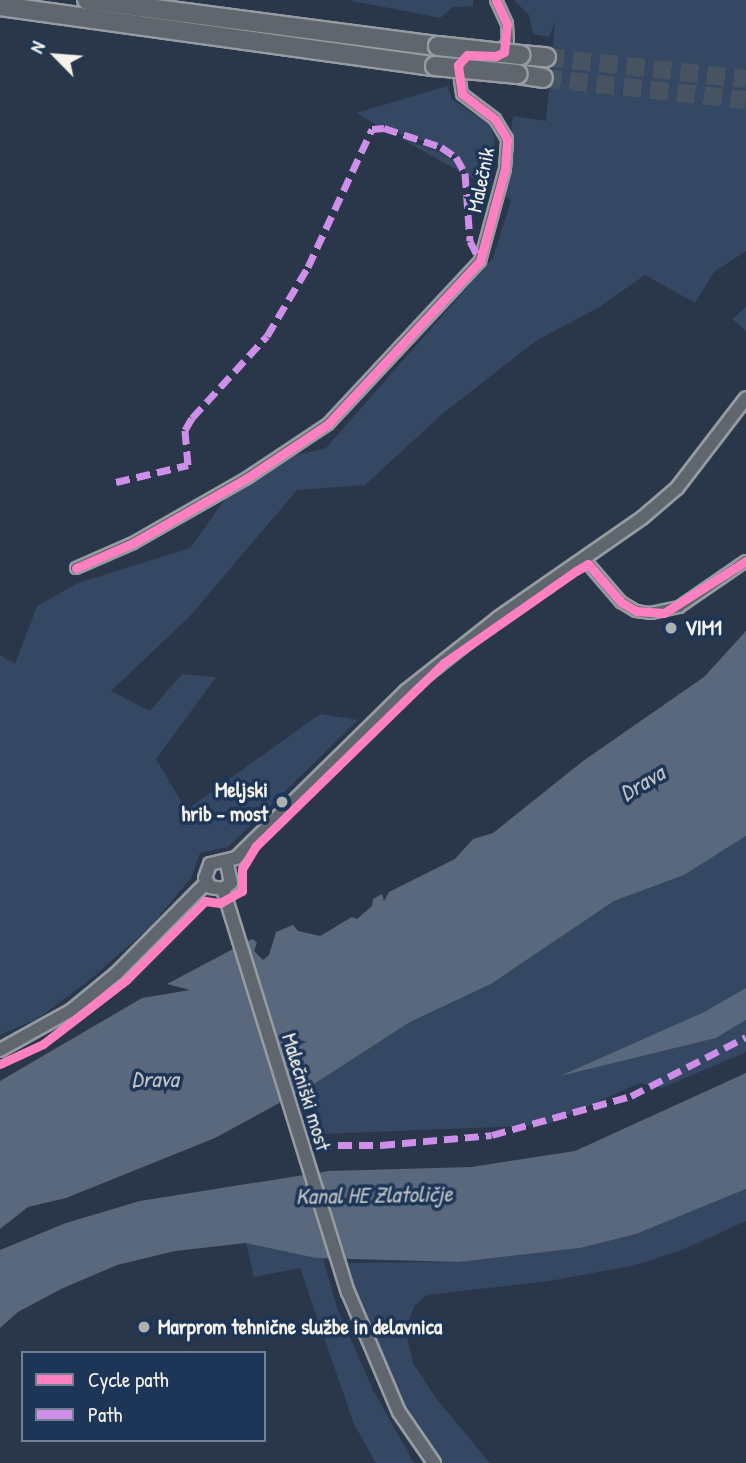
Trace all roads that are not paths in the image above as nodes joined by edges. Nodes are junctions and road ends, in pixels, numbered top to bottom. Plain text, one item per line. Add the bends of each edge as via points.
1 (88, 0) edge
2 (496, 0) edge
3 (0, 6) edge
4 (546, 57) tunnel mouth
5 (543, 78) tunnel mouth
6 (746, 398) edge
7 (584, 559) junction
8 (746, 561) edge
9 (76, 568) dead end
10 (226, 864) junction
11 (207, 882) junction
12 (223, 889) junction
13 (0, 1050) edge
14 (434, 1463) edge

1 - 4 highway, bridge
2 - 9 street, Malečnik via 508,24 503,52 467,55 458,65 462,94 495,119 507,139 505,169 480,261 328,424 247,478 132,543
3 - 5 highway, bridge
6 - 7 street via 677,488
7 - 8 street via 621,602 651,613 679,607
7 - 10 street via 498,618 407,691
10 - 11 street via 210,864
10 - 12 street via 232,878
11 - 12 street
11 - 13 street via 117,973 72,1010
12 - 14 street, Malečniški most via 348,1292 399,1412

